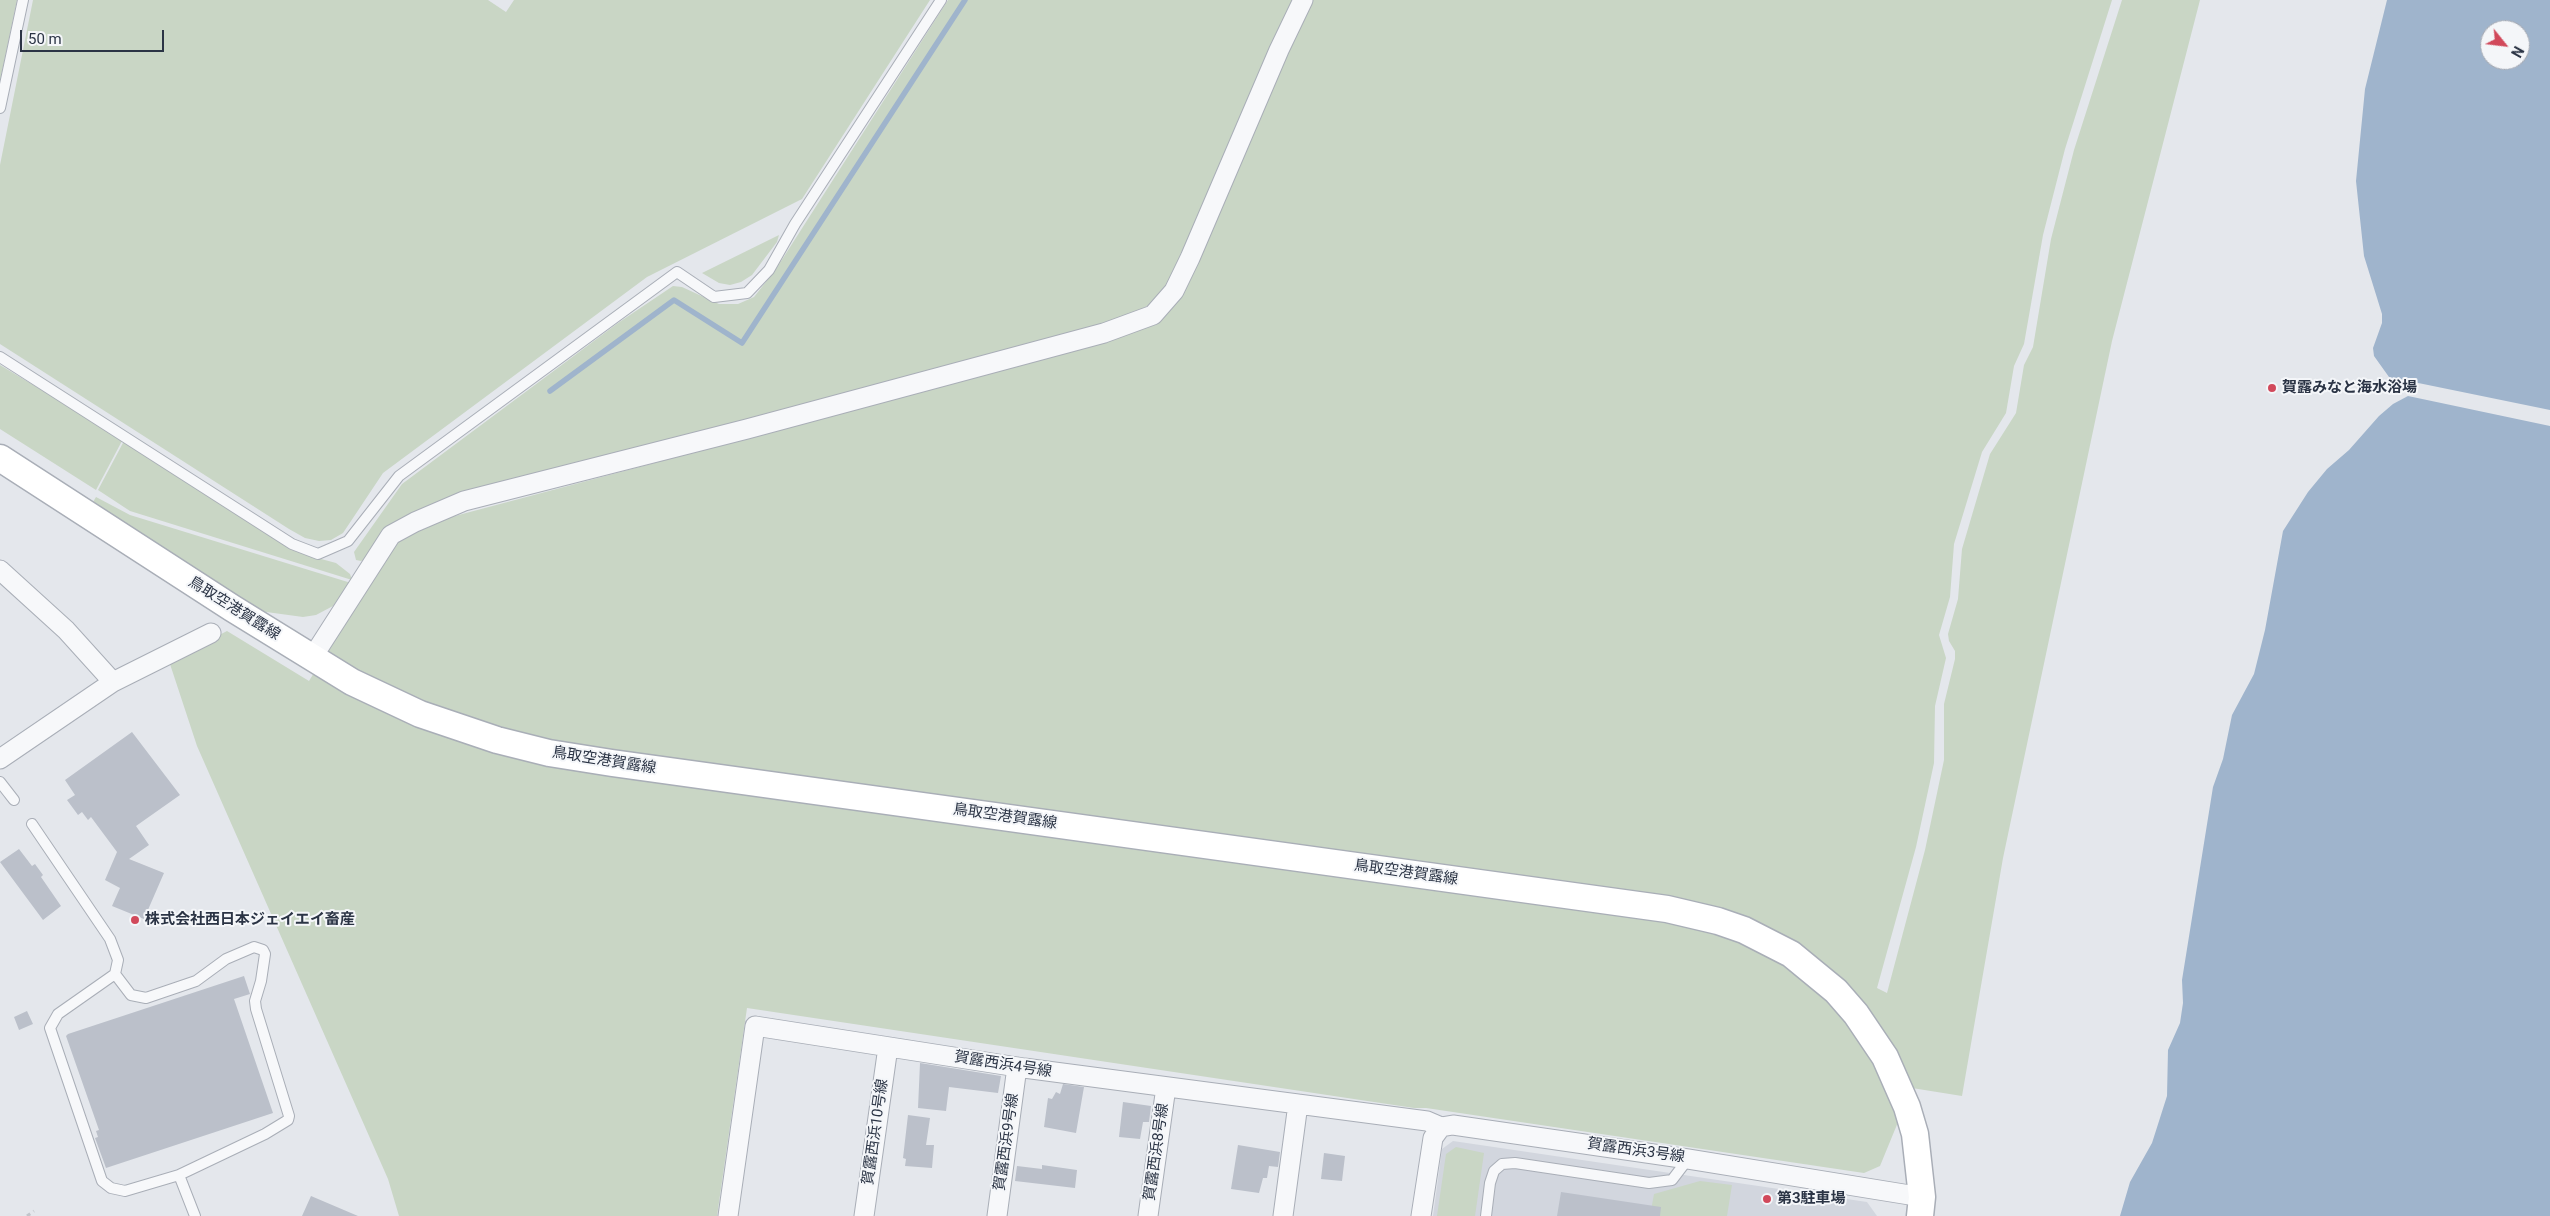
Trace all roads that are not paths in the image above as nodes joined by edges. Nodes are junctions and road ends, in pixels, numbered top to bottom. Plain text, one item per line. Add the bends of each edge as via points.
1 (24, 0) edge
2 (941, 0) edge
3 (1303, 0) edge
4 (0, 108) edge
5 (0, 357) edge
6 (0, 458) edge
7 (0, 570) edge
8 (211, 633) dead end
9 (312, 658) junction
10 (113, 682) junction
11 (0, 758) edge
12 (0, 782) edge
13 (14, 800) dead end
14 (32, 824) dead end
15 (115, 974) junction
16 (888, 1047) junction
17 (1017, 1067) junction
18 (1166, 1087) junction
19 (1298, 1104) junction
20 (1441, 1127) junction
21 (1688, 1158) junction
22 (179, 1174) junction
23 (1921, 1207) edge
24 (196, 1216) edge
25 (728, 1216) edge
26 (864, 1216) edge
27 (997, 1216) edge
28 (1148, 1216) edge
29 (1284, 1216) edge
30 (1421, 1216) edge
31 (1486, 1216) edge

1 - 4 lane
2 - 5 lane via 769,270 747,293 714,297 678,272 400,476 348,541 318,554 292,544
3 - 9 street via 1190,258 1174,291 1153,315 1104,333 786,419 464,501 391,535
6 - 9 main road, 鳥取空港賀露線
7 - 10 street via 66,630
8 - 10 street
9 - 23 main road, 鳥取空港賀露線 via 359,686 428,717 479,735 549,753 1658,908 1718,921 1744,930 1791,954 1836,991 1866,1028 1885,1057 1907,1106 1914,1134
10 - 11 street
12 - 13 lane
14 - 15 lane via 110,939 118,960
15 - 22 lane via 58,1014 50,1028 102,1181 111,1188 125,1191
15 - 22 lane via 131,995 146,998 196,981 226,959 254,947 265,954 256,1009 288,1120
16 - 17 street, 賀露西浜4号線
16 - 25 street, 賀露西浜4号線 via 755,1026
16 - 26 street, 賀露西浜10号線
17 - 18 street, 賀露西浜4号線
17 - 27 street, 賀露西浜9号線
18 - 19 street, 賀露西浜4号線
18 - 28 street, 賀露西浜8号線
19 - 20 street, 賀露西浜4号線 via 1427,1121
19 - 29 street
20 - 21 street, 賀露西浜3号線 via 1453,1125
20 - 30 street via 1433,1138
21 - 23 street, 賀露西浜3号線
21 - 31 lane via 1672,1180 1649,1183 1515,1163 1502,1164 1492,1177
22 - 24 lane

